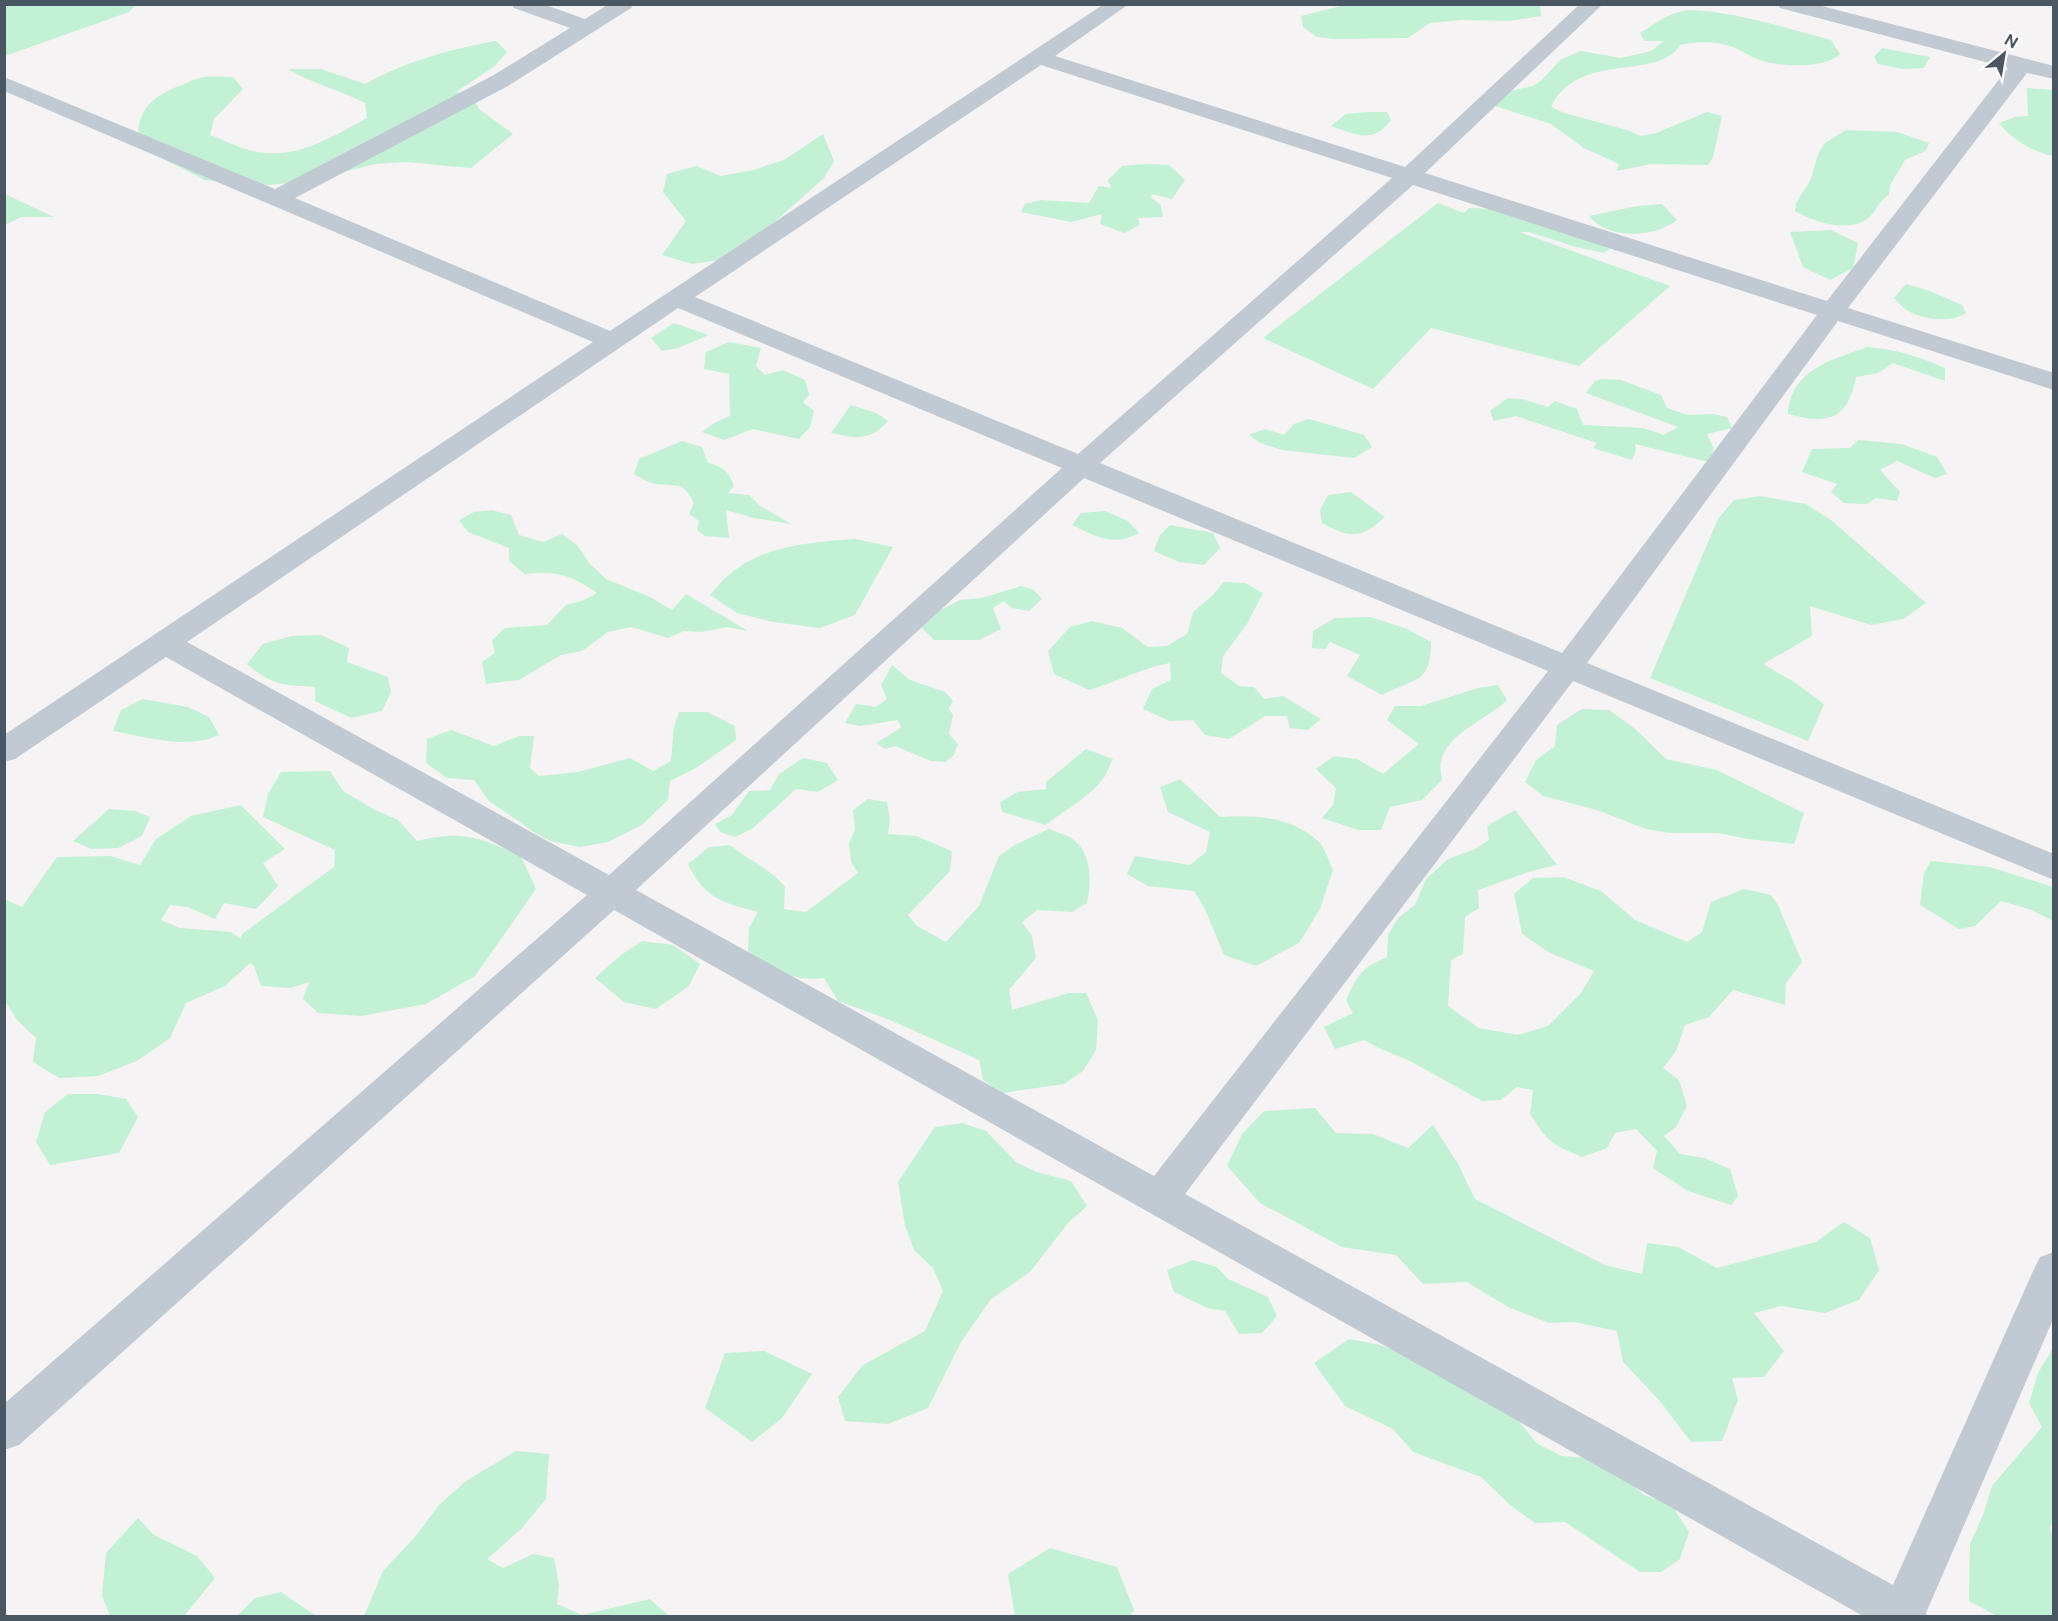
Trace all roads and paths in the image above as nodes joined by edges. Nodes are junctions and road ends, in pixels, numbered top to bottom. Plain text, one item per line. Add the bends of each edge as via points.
1 (521, 4) edge
2 (624, 4) edge
3 (1119, 4) edge
4 (1593, 4) edge
5 (1787, 4) edge
6 (587, 27) junction
7 (1040, 58) junction
8 (2021, 64) junction
9 (2054, 73) edge
10 (4, 83) edge
11 (1409, 176) junction
12 (277, 198) junction
13 (677, 299) junction
14 (1833, 311) junction
15 (612, 341) junction
16 (2054, 382) edge
17 (1081, 466) junction
18 (165, 643) junction
19 (1568, 667) junction
20 (4, 751) edge
21 (2054, 868) edge
22 (611, 893) junction
23 (1158, 1200) junction
24 (2054, 1269) edge
25 (4, 1431) edge
26 (1904, 1616) edge

1 - 6 street
2 - 6 street
3 - 7 street
4 - 11 street
5 - 8 street
6 - 12 street via 500,81
7 - 11 street
7 - 13 street
8 - 9 street
8 - 14 street
10 - 12 street
11 - 14 street
11 - 17 street
12 - 15 street
13 - 15 street
13 - 17 street
14 - 16 street
14 - 19 street
15 - 18 street
17 - 19 street
17 - 22 street
18 - 20 street
18 - 22 street
19 - 21 street
19 - 23 street
22 - 23 street
22 - 25 street
23 - 26 street
24 - 26 street

